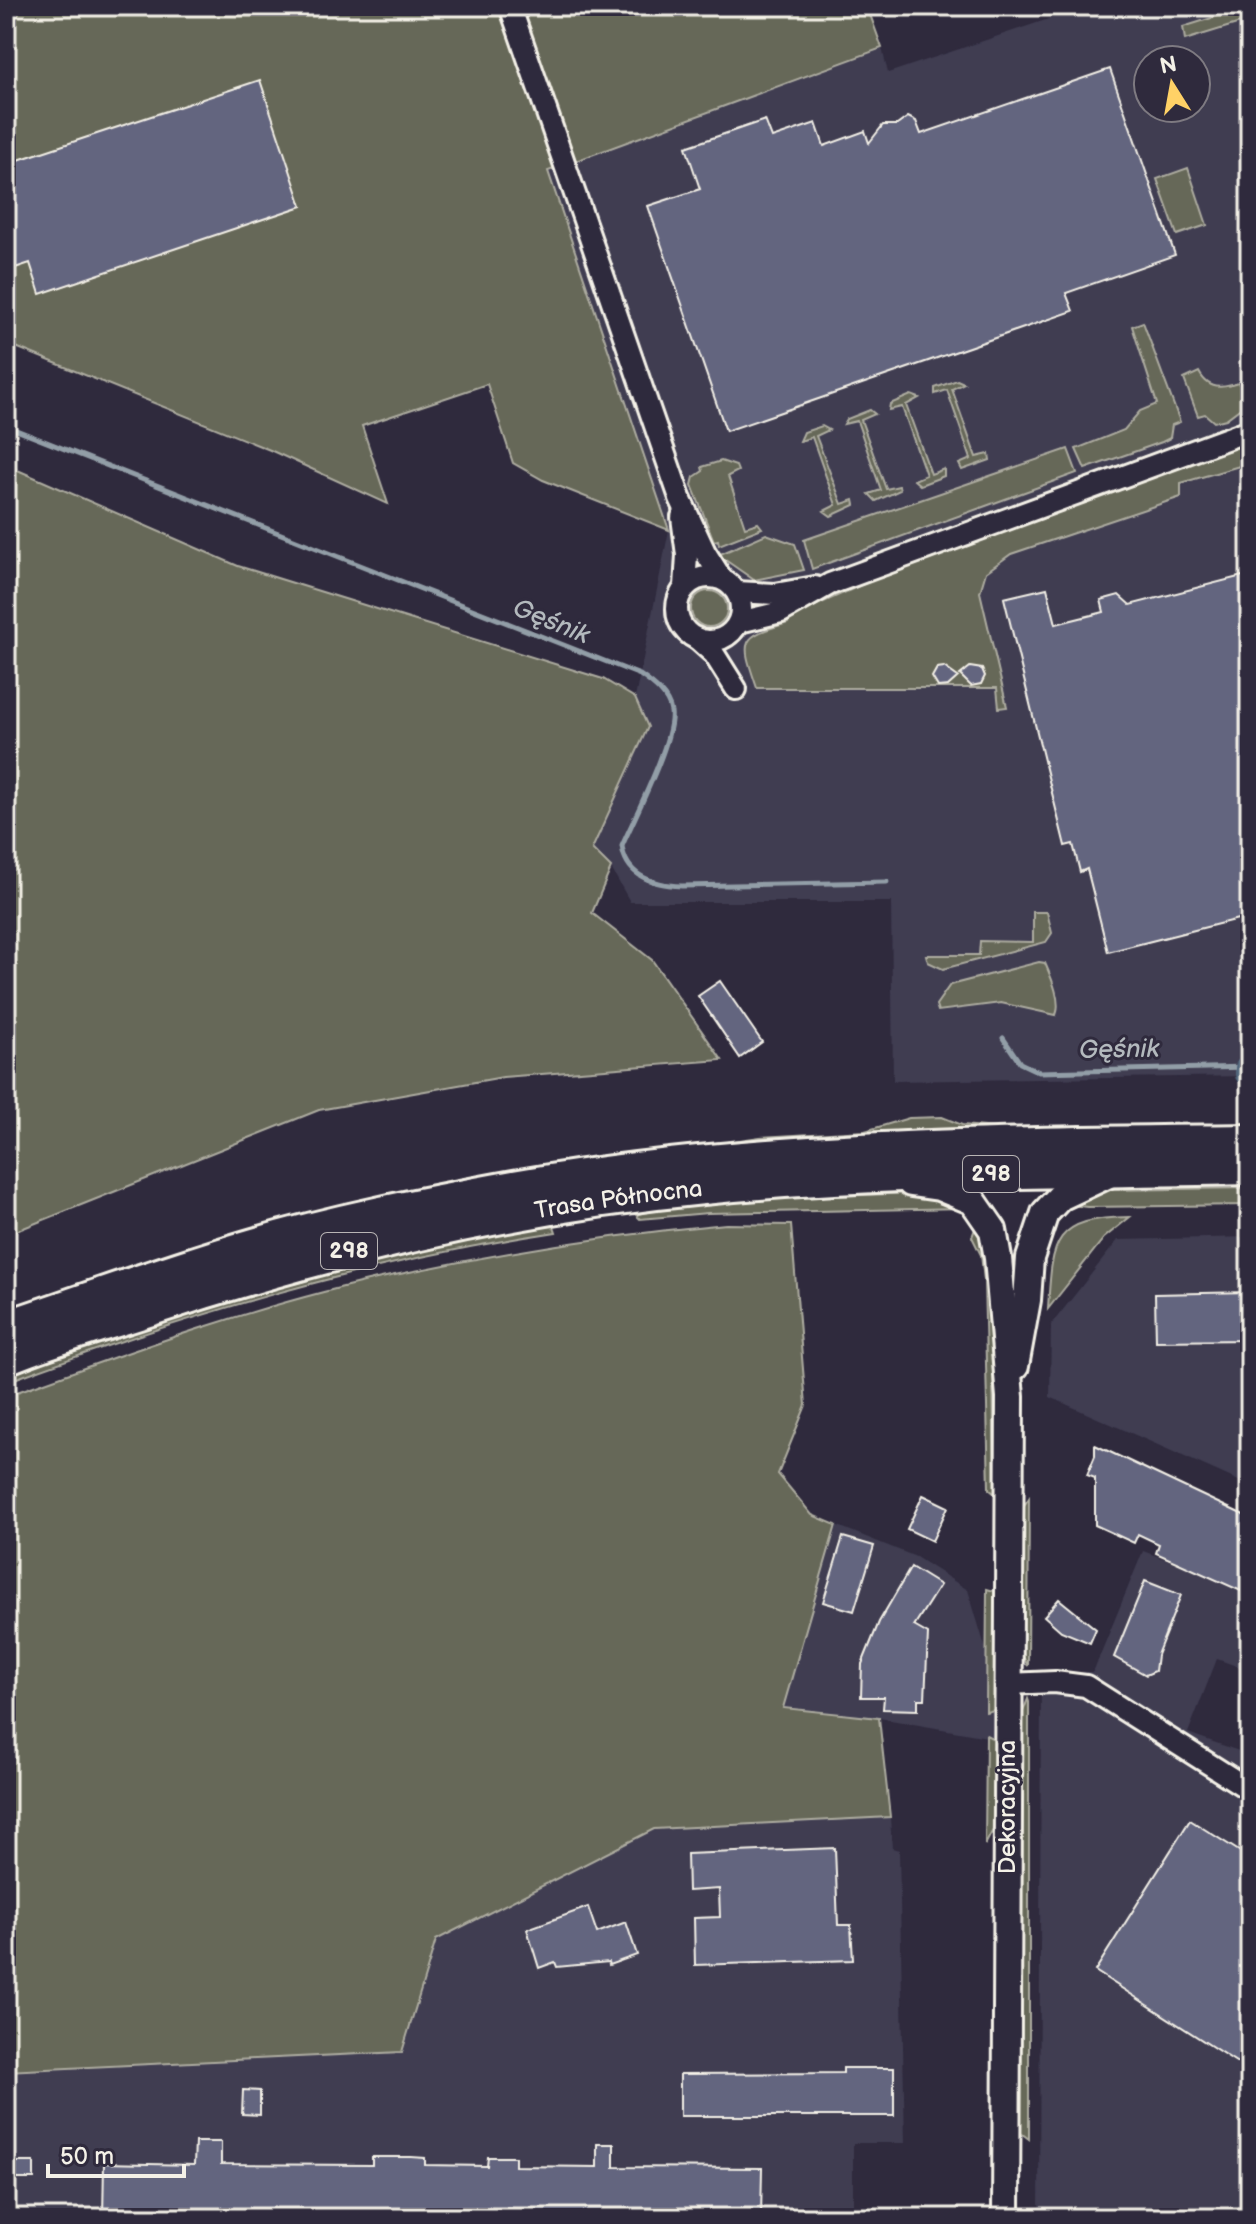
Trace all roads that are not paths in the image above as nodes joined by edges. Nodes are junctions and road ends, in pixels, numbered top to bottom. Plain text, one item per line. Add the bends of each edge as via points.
1 (510, 6) edge
2 (1250, 430) edge
3 (680, 498) junction
4 (830, 584) junction
5 (730, 586) junction
6 (685, 587) junction
7 (736, 626) junction
8 (696, 638) junction
9 (1250, 1141) edge
10 (1250, 1168) edge
11 (1115, 1171) junction
12 (868, 1177) junction
13 (6, 1327) edge
14 (6, 1358) edge
15 (1010, 1397) junction
16 (1008, 1684) junction
17 (1250, 1790) edge
18 (1006, 2218) edge

1 - 3 street
2 - 4 street
3 - 5 street via 705,552
3 - 6 street
4 - 5 street via 775,594
4 - 7 street via 781,612
5 - 6 street via 702,577
5 - 7 street via 741,602
6 - 8 street via 678,615
7 - 8 street via 716,640
7 - 8 street via 736,689 714,654
9 - 13 main road, Trasa Północna / 298 via 852,1150 570,1178 248,1246
10 - 11 main road, Trasa Północna / 298
11 - 12 main road, Trasa Północna / 298
11 - 15 street, Dekoracyjna via 1060,1197 1045,1213 1036,1234
12 - 14 main road, Trasa Północna / 298 via 702,1188 450,1227 258,1273
12 - 15 street, Dekoracyjna via 939,1187 973,1201 987,1218 998,1258
15 - 16 street, Dekoracyjna
16 - 17 street via 1086,1686
16 - 18 street, Dekoracyjna

